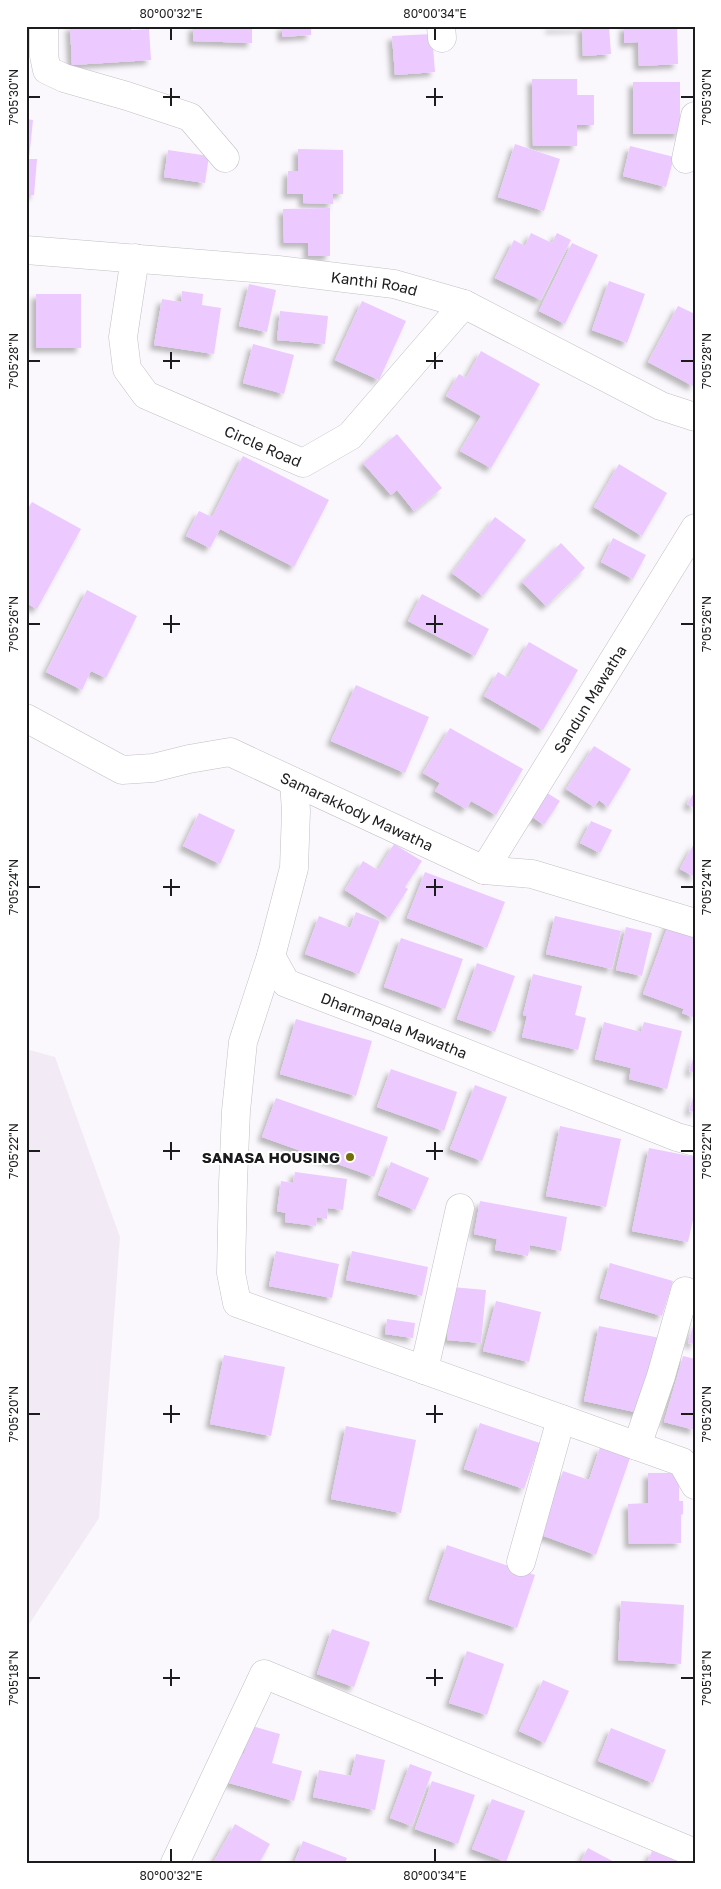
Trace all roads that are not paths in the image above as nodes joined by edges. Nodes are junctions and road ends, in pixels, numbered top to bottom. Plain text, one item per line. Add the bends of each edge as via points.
1 (44, 26) edge
2 (695, 116) edge
3 (225, 158) dead end
4 (686, 159) dead end
5 (26, 250) edge
6 (135, 258) junction
7 (464, 304) junction
8 (695, 417) edge
9 (695, 528) edge
10 (26, 718) edge
11 (294, 782) junction
12 (484, 870) junction
13 (695, 923) edge
14 (271, 956) junction
15 (695, 1142) edge
16 (460, 1208) dead end
17 (685, 1291) dead end
18 (424, 1370) junction
19 (561, 1419) junction
20 (637, 1446) junction
21 (695, 1485) edge
22 (521, 1562) dead end
23 (695, 1853) edge
24 (176, 1863) edge

1 - 3 street via 44,56 48,70 64,78 190,117
2 - 4 street
5 - 6 street, Kanthi Road
6 - 7 street, Kanthi Road via 394,284
6 - 7 street, Circle Road via 123,337 128,369 146,395 303,464 350,436
7 - 8 street, Kanthi Road via 661,406
9 - 12 street, Sandun Mawatha
10 - 11 street, Samarakkody Mawatha via 122,770 153,768 230,752
11 - 12 street, Samarakkody Mawatha
11 - 14 street via 294,868
12 - 13 street, Samarakkody Mawatha via 532,874
14 - 15 street, Dharmapala Mawatha via 286,983
14 - 18 street via 243,1042 236,1111 231,1273 237,1303
16 - 18 street
17 - 20 street
18 - 19 street
19 - 20 street
19 - 22 street
20 - 21 street via 682,1462
23 - 24 street via 264,1674

